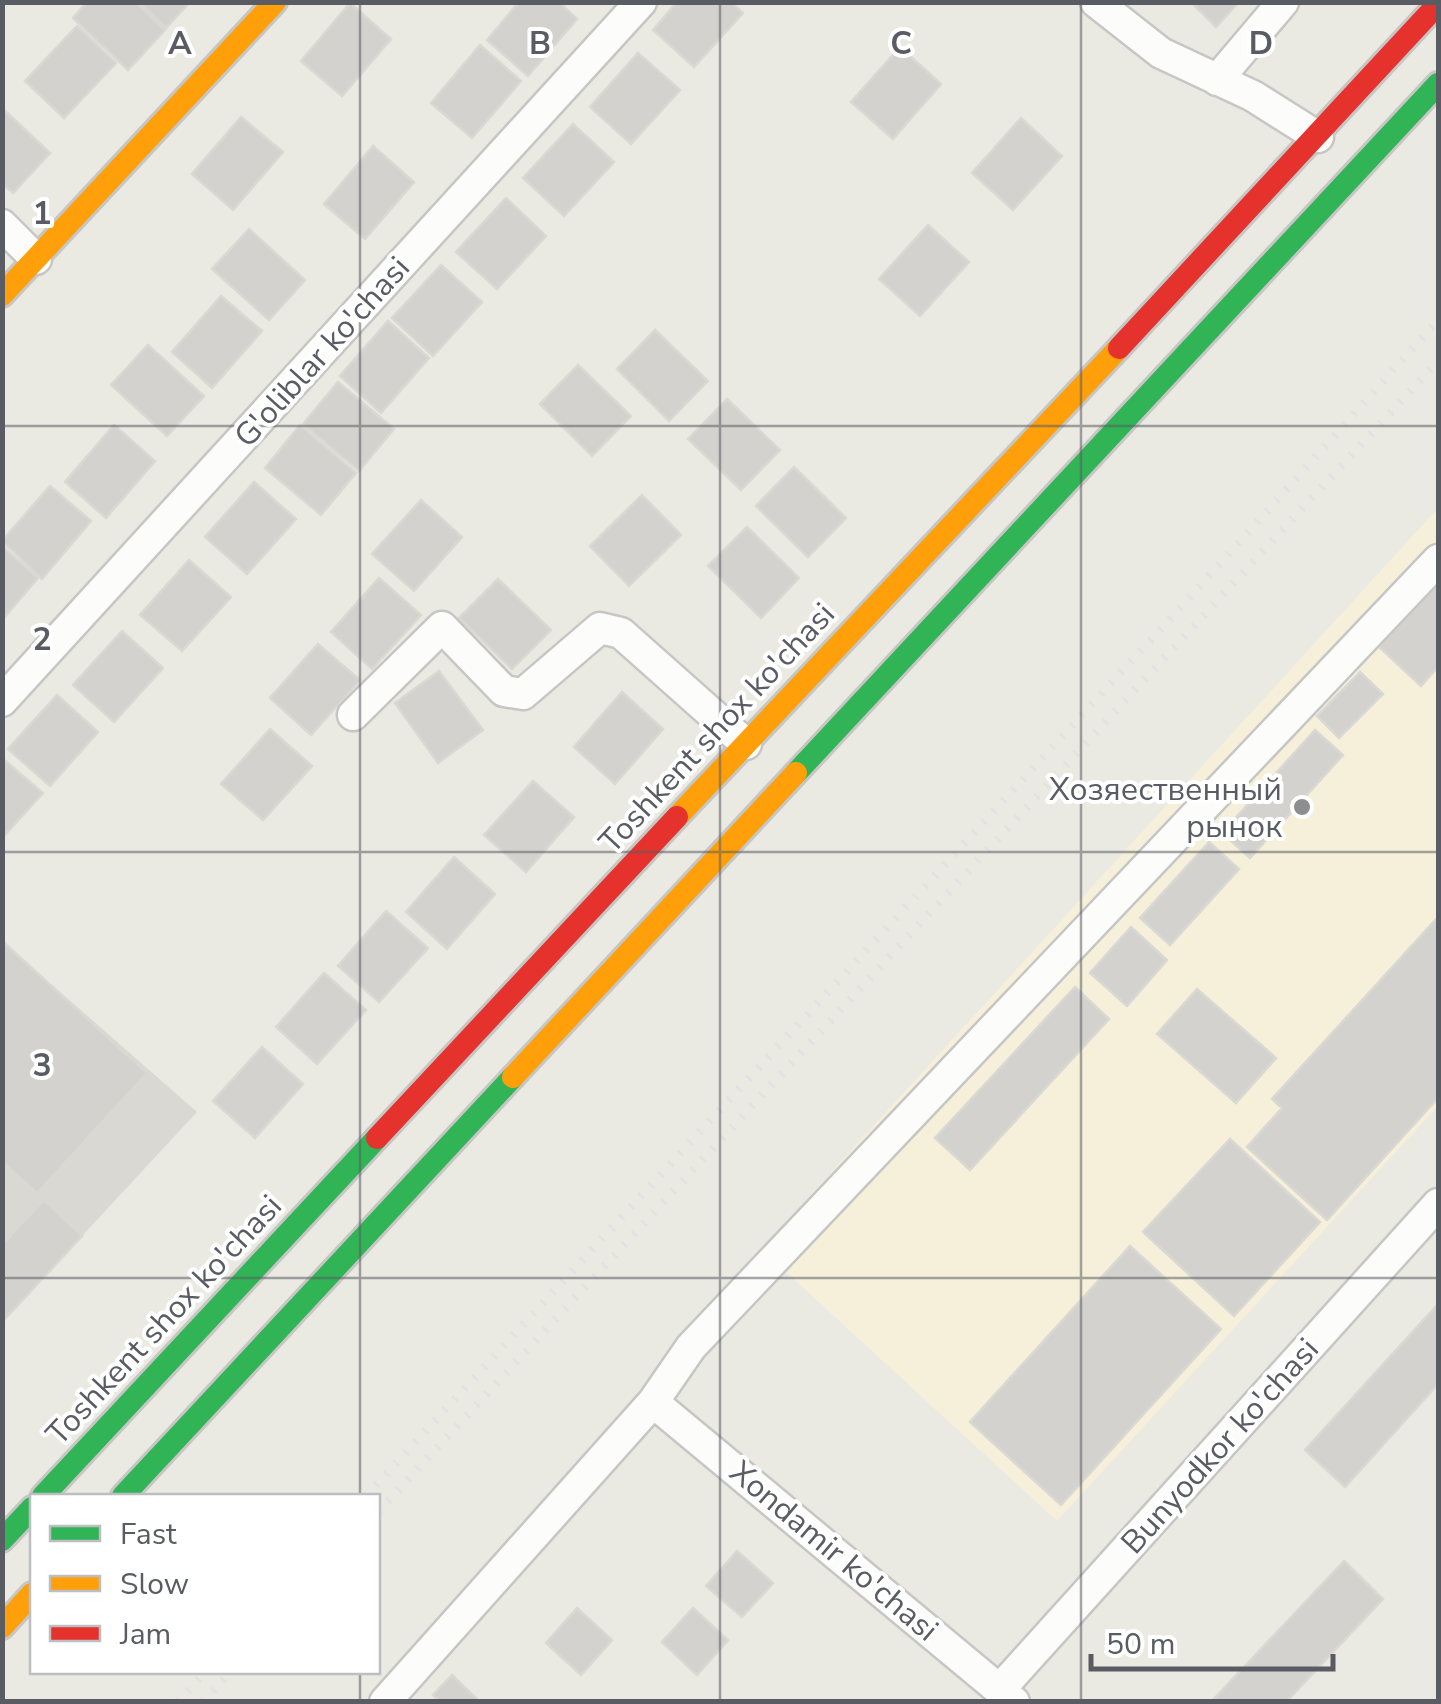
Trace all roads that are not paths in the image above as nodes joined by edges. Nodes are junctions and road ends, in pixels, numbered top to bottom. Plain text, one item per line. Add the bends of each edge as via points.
1 (275, 2) edge
2 (642, 2) edge
3 (1096, 2) edge
4 (1283, 2) edge
5 (1438, 4) edge
6 (1217, 80) junction
7 (1438, 84) edge
8 (1318, 138) junction
9 (2, 225) edge
10 (36, 259) junction
11 (2, 295) edge
12 (1438, 560) edge
13 (2, 701) edge
14 (353, 715) dead end
15 (746, 744) junction
16 (1438, 1204) edge
17 (654, 1402) junction
18 (46, 1494) edge
19 (125, 1494) edge
20 (30, 1510) edge
21 (2, 1540) edge
22 (30, 1596) edge
23 (2, 1626) edge
24 (1007, 1695) edge
25 (385, 1702) edge

1 - 10 main road
2 - 13 street, G'oliblar ko'chasi
3 - 6 street via 1161,54
4 - 6 street
5 - 8 main road, Toshkent shox ko'chasi
6 - 8 street
7 - 19 main road
8 - 15 main road, Toshkent shox ko'chasi
9 - 10 street
10 - 11 main road
12 - 17 street via 691,1347
14 - 15 street via 442,628 504,690 523,694 600,628 622,634
15 - 18 main road, Toshkent shox ko'chasi
16 - 24 street, Bunyodkor ko'chasi
17 - 24 street, Xondamir ko'chasi
17 - 25 street
20 - 21 main road
22 - 23 main road

